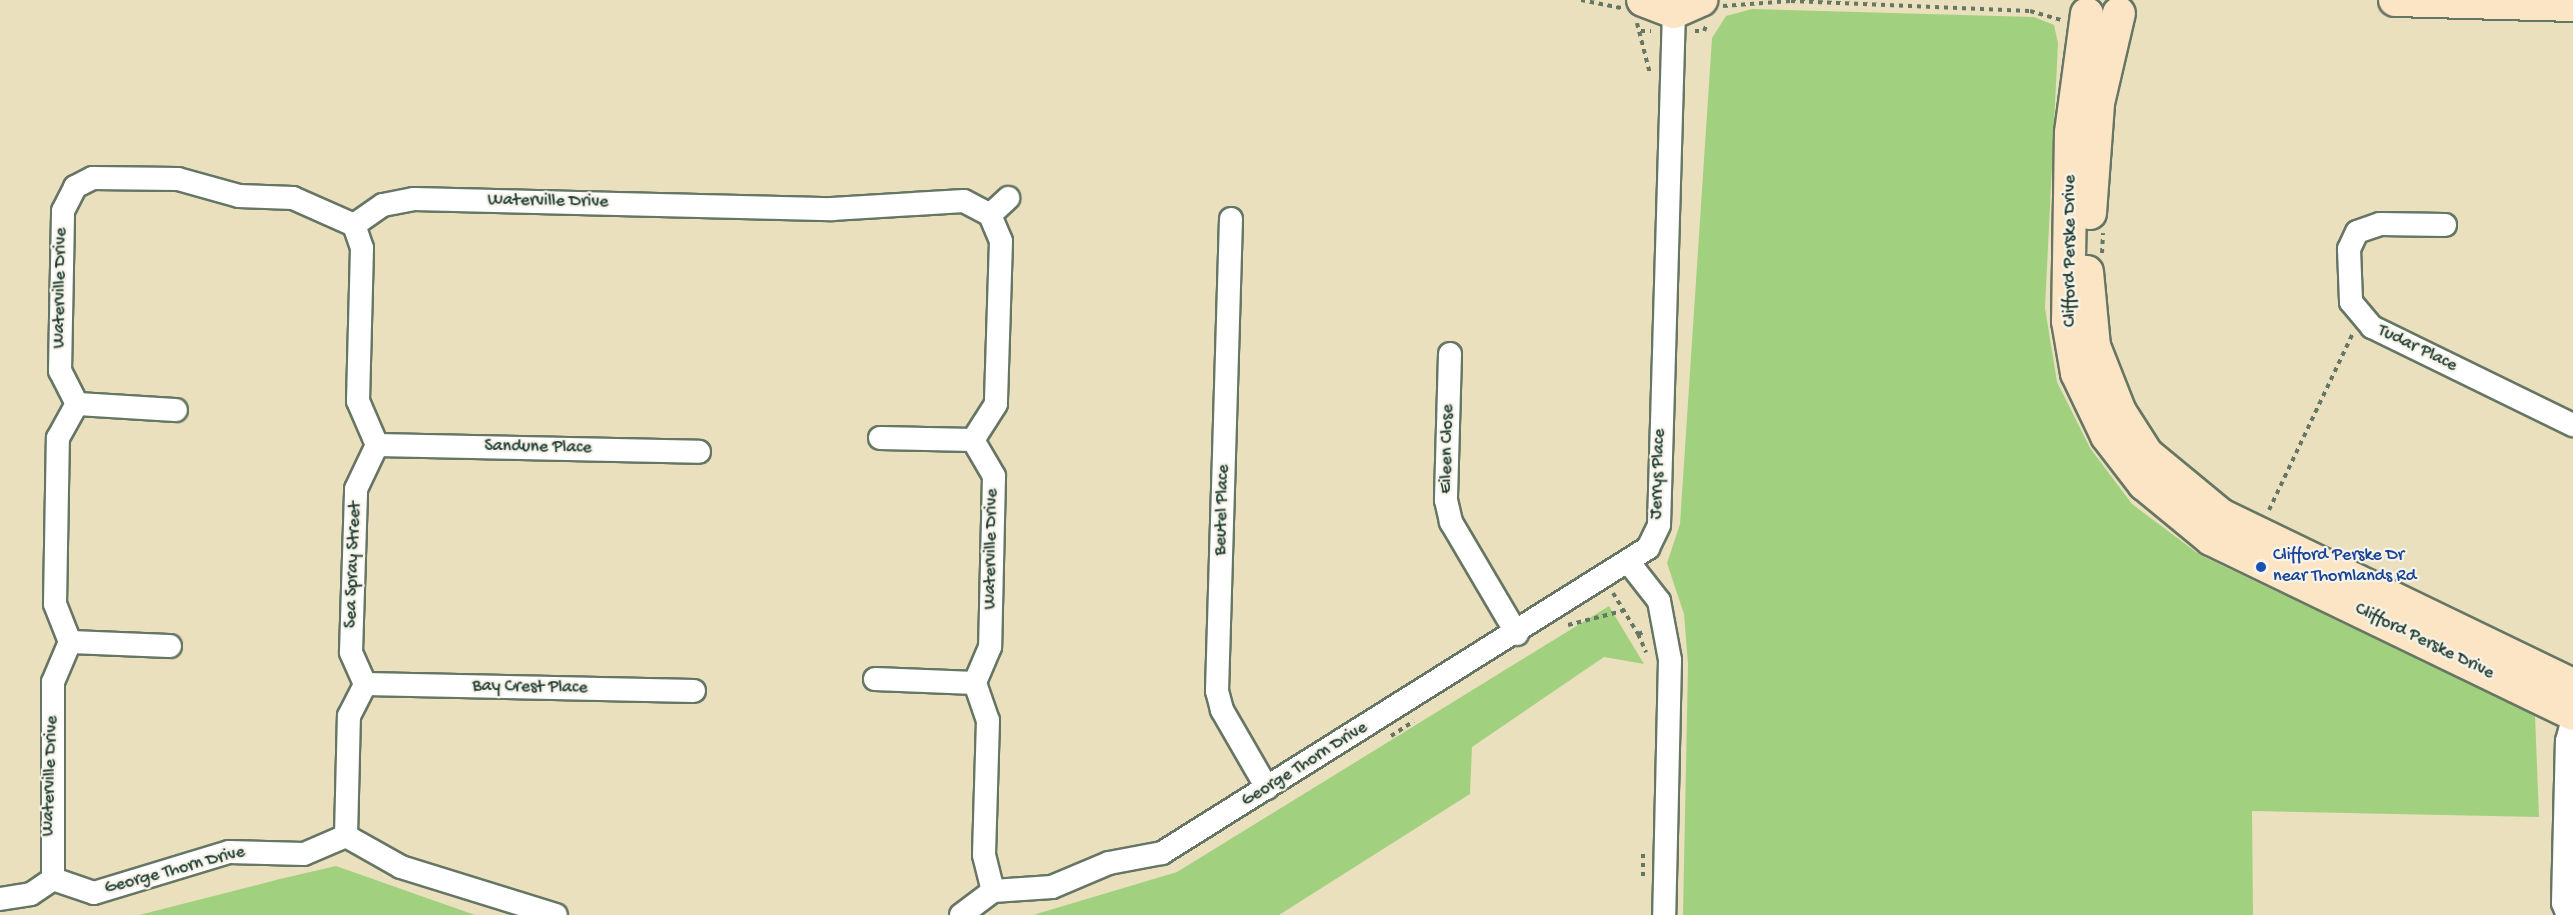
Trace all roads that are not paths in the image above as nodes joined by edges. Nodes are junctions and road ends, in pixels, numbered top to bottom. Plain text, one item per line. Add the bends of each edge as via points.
1 (2395, 0) edge
2 (2573, 4) edge
3 (1688, 6) edge
4 (2080, 7) edge
5 (2126, 7) edge
6 (1635, 10) edge
7 (1008, 198) dead end
8 (990, 215) junction
9 (1231, 219) dead end
10 (354, 225) junction
11 (2445, 225) dead end
12 (1450, 354) dead end
13 (77, 404) junction
14 (176, 410) dead end
15 (2573, 425) edge
16 (880, 438) dead end
17 (973, 440) junction
18 (377, 445) junction
19 (699, 452) dead end
20 (1630, 564) junction
21 (1517, 634) junction
22 (70, 642) junction
23 (170, 646) dead end
24 (875, 679) dead end
25 (975, 682) junction
26 (365, 684) junction
27 (2573, 685) edge
28 (694, 691) dead end
29 (2573, 716) edge
30 (1267, 788) junction
31 (346, 836) junction
32 (53, 879) junction
33 (993, 891) junction
34 (0, 899) edge
35 (556, 915) edge
36 (962, 915) edge
37 (1665, 915) edge
38 (2568, 915) edge

1 - 2 street
3 - 6 street
3 - 20 street, Jerrys Place via 1659,525 1648,548
4 - 5 street
4 - 29 street, Clifford Perske Drive via 2071,133 2068,321 2077,373 2107,436 2144,484 2211,539
5 - 27 street, Clifford Perske Drive via 2108,44 2095,139 2086,284 2094,346 2120,412 2147,454 2221,514
7 - 8 street
8 - 10 street, Waterville Drive via 964,201 832,209 414,199 383,204
8 - 17 street via 1001,240 996,404
9 - 30 street, Beutel Place via 1217,691 1222,710
10 - 13 street, Waterville Drive via 293,198 239,196 178,179 93,178 75,187 63,211 60,371
10 - 18 street via 362,248 358,401
11 - 15 street, Tudar Place via 2380,224 2357,232 2349,249 2347,287 2362,318
12 - 21 street, Eileen Close via 1446,500 1451,522
13 - 14 street
13 - 22 street via 58,438 55,604
16 - 17 street
17 - 25 street, Waterville Drive via 994,476 990,647
18 - 19 street, Sandune Place
18 - 26 street, Sea Spray Street via 356,489 351,652
20 - 21 street, George Thorn Drive
20 - 37 street via 1659,601 1670,660
21 - 30 street, George Thorn Drive
22 - 23 street
22 - 32 street, Waterville Drive via 53,682
24 - 25 street
25 - 33 street via 988,720 984,855
26 - 28 street, Bay Crest Place
26 - 31 street via 349,716
29 - 38 street via 2566,741 2564,903
30 - 33 street, George Thorn Drive via 1162,852 1109,863 1052,886
31 - 32 street, George Thorn Drive via 304,854 229,852 94,893
31 - 35 street via 401,867
32 - 34 street via 31,894
33 - 36 street

